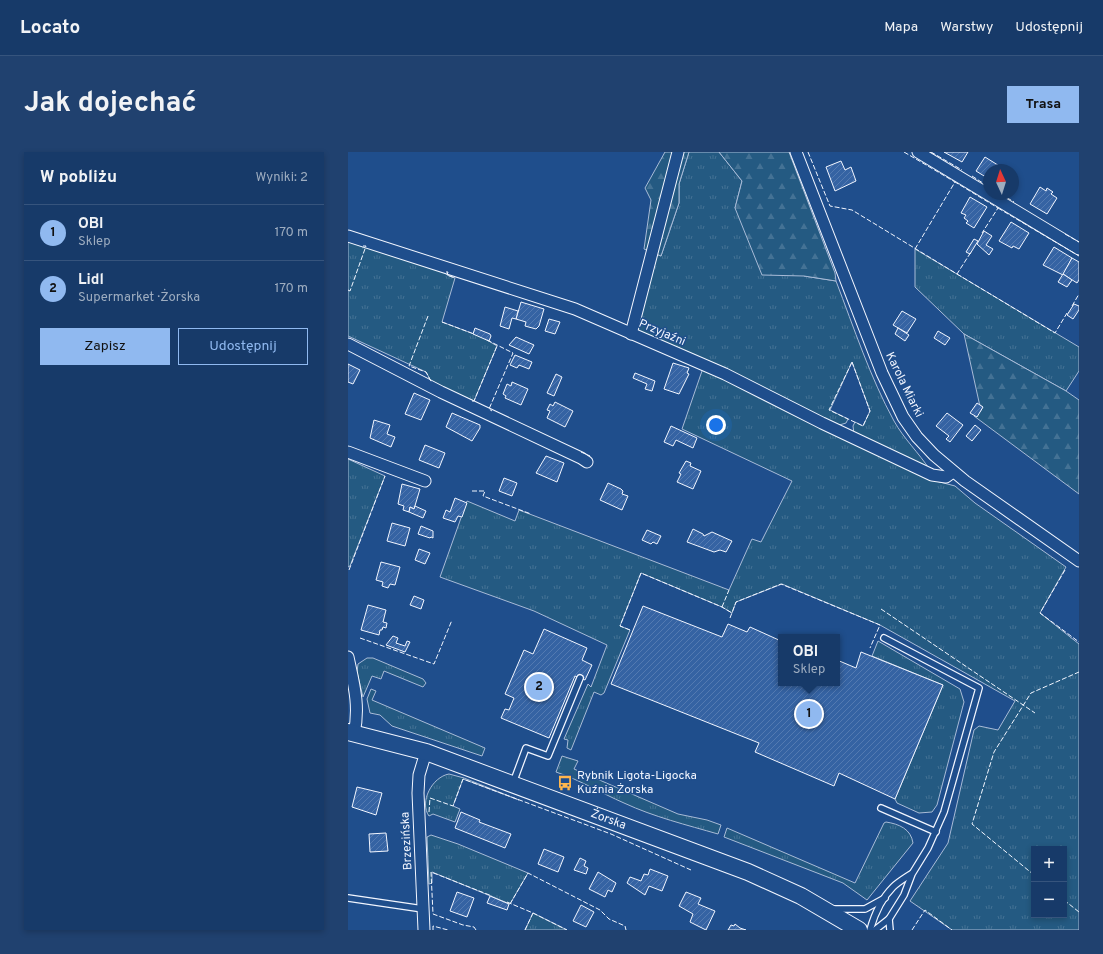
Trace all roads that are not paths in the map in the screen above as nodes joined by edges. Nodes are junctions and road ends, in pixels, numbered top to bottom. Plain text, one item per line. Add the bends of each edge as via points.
1 (678, 152) edge
2 (796, 152) edge
3 (918, 152) edge
4 (348, 236) edge
5 (1079, 250) edge
6 (631, 334) junction
7 (348, 344) edge
8 (348, 452) edge
9 (586, 462) dead end
10 (953, 472) junction
11 (425, 481) dead end
12 (1079, 561) edge
13 (884, 638) dead end
14 (348, 657) edge
15 (349, 669) edge
16 (580, 678) dead end
17 (351, 733) edge
18 (426, 752) junction
19 (512, 784) junction
20 (881, 808) dead end
21 (936, 832) junction
22 (912, 874) junction
23 (348, 898) edge
24 (885, 898) junction
25 (824, 908) junction
26 (423, 909) junction
27 (889, 919) junction
28 (424, 930) edge
29 (859, 930) edge
30 (870, 930) edge
31 (875, 930) edge
32 (890, 930) edge

1 - 6 street
2 - 10 street, Karola Miarki via 892,397 917,437
3 - 5 street
4 - 6 street, Przyjaźni via 553,301
6 - 10 street, Przyjaźni via 725,374 932,475 944,477
7 - 9 street
8 - 11 street
10 - 12 street, Karola Miarki
13 - 21 lane via 979,688 947,803
14 - 15 street
15 - 17 street via 358,709
16 - 19 lane via 548,756 526,748
17 - 18 main road, Żorska
18 - 19 main road, Żorska
18 - 26 street, Brzezińska via 418,786
19 - 25 main road, Żorska via 748,872
20 - 21 lane
21 - 22 lane
22 - 24 lane via 893,887
22 - 27 lane via 904,895
23 - 26 lane
24 - 25 lane via 865,909
24 - 30 lane via 872,920
25 - 29 main road, Żorska
26 - 28 street, Brzezińska
27 - 31 lane
27 - 32 lane

